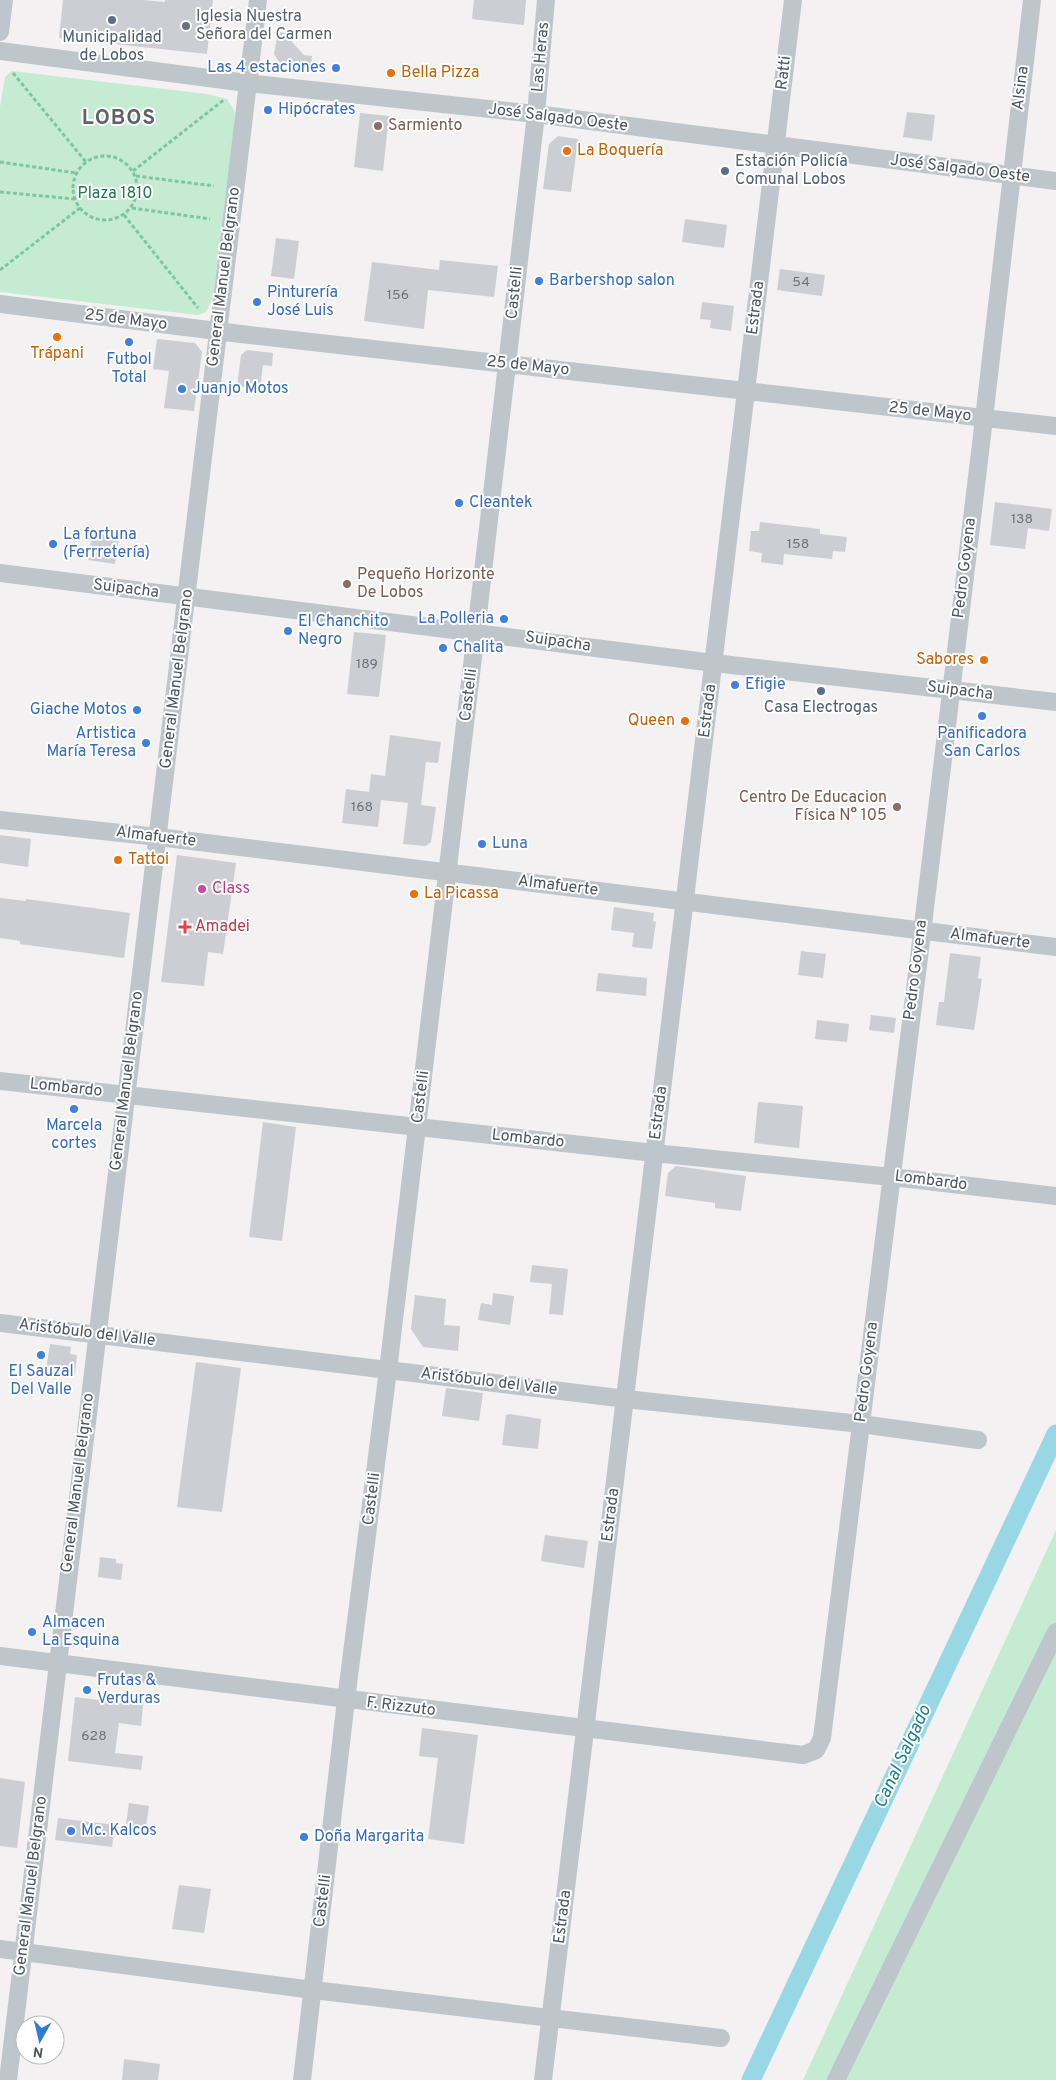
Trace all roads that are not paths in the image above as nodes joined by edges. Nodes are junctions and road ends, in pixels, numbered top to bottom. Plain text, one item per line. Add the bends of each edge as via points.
1 (4, 0) edge
2 (258, 0) edge
3 (546, 0) edge
4 (793, 0) edge
5 (1032, 0) edge
6 (0, 32) edge
7 (0, 51) edge
8 (247, 83) junction
9 (536, 114) junction
10 (776, 146) junction
11 (1010, 176) junction
12 (1056, 182) edge
13 (0, 304) edge
14 (217, 330) junction
15 (507, 364) junction
16 (746, 391) junction
17 (984, 418) junction
18 (1056, 426) edge
19 (0, 573) edge
20 (186, 597) junction
21 (476, 632) junction
22 (714, 663) junction
23 (950, 689) junction
24 (1056, 702) edge
25 (0, 820) edge
26 (158, 837) junction
27 (447, 873) junction
28 (684, 902) junction
29 (921, 930) junction
30 (1056, 947) edge
31 (0, 1081) edge
32 (126, 1094) junction
33 (417, 1126) junction
34 (654, 1153) junction
35 (892, 1176) junction
36 (1056, 1196) edge
37 (0, 1323) edge
38 (96, 1334) junction
39 (388, 1370) junction
40 (625, 1398) junction
41 (861, 1424) junction
42 (978, 1440) dead end
43 (1056, 1632) edge
44 (0, 1656) edge
45 (56, 1663) junction
46 (346, 1700) junction
47 (584, 1730) junction
48 (803, 1755) joint
49 (0, 1950) edge
50 (23, 1953) junction
51 (313, 1990) junction
52 (551, 2019) junction
53 (721, 2038) dead end
54 (8, 2080) edge
55 (302, 2080) edge
56 (543, 2080) edge
57 (836, 2080) edge

1 - 6 street
2 - 8 street, General Manuel Belgrano
3 - 9 street, Las Heras
4 - 10 street, Ratti
5 - 11 street, Alsina
7 - 8 street, José Salgado Oeste
8 - 9 street, José Salgado Oeste
8 - 14 street, General Manuel Belgrano
9 - 10 street, José Salgado Oeste
9 - 15 street, Castelli
10 - 11 street, José Salgado Oeste
10 - 16 street, Estrada
11 - 12 street, José Salgado Oeste
11 - 17 street, Pedro Goyena
13 - 14 street, 25 de Mayo
14 - 15 street, 25 de Mayo
14 - 20 street, General Manuel Belgrano
15 - 16 street, 25 de Mayo
15 - 21 street, Castelli
16 - 17 street, 25 de Mayo
16 - 22 street, Estrada
17 - 18 street, 25 de Mayo
17 - 23 street, Pedro Goyena
19 - 20 street, Suipacha
20 - 21 street, Suipacha
20 - 26 street, General Manuel Belgrano
21 - 22 street, Suipacha
21 - 27 street, Castelli
22 - 23 street, Suipacha
22 - 28 street, Estrada
23 - 24 street, Suipacha
23 - 29 street, Pedro Goyena
25 - 26 street, Almafuerte
26 - 27 street, Almafuerte
26 - 32 street, General Manuel Belgrano
27 - 28 street, Almafuerte
27 - 33 street, Castelli
28 - 29 street, Almafuerte
28 - 34 street, Estrada
29 - 30 street, Almafuerte
29 - 35 street, Pedro Goyena
31 - 32 street, Lombardo
32 - 33 street, Lombardo
32 - 38 street, General Manuel Belgrano
33 - 34 street, Lombardo
33 - 39 street, Castelli
34 - 35 street, Lombardo
34 - 40 street, Estrada
35 - 36 street, Lombardo
35 - 41 street, Pedro Goyena
37 - 38 street, Aristóbulo del Valle
38 - 39 street, Aristóbulo del Valle
38 - 45 street, General Manuel Belgrano
39 - 40 street, Aristóbulo del Valle
39 - 46 street, Castelli
40 - 41 street, Aristóbulo del Valle
40 - 47 street, Estrada
41 - 42 street, Aristóbulo del Valle
41 - 48 street, Pedro Goyena via 822,1738 816,1750
43 - 57 street
44 - 45 street, F. Rizzuto
45 - 46 street, F. Rizzuto
45 - 50 street, General Manuel Belgrano
46 - 47 street, F. Rizzuto
46 - 51 street, Castelli
47 - 48 street, F. Rizzuto
47 - 52 street, Estrada
49 - 50 street
50 - 51 street
50 - 54 street, General Manuel Belgrano
51 - 52 street
51 - 55 street, Castelli
52 - 53 street
52 - 56 street, Estrada

